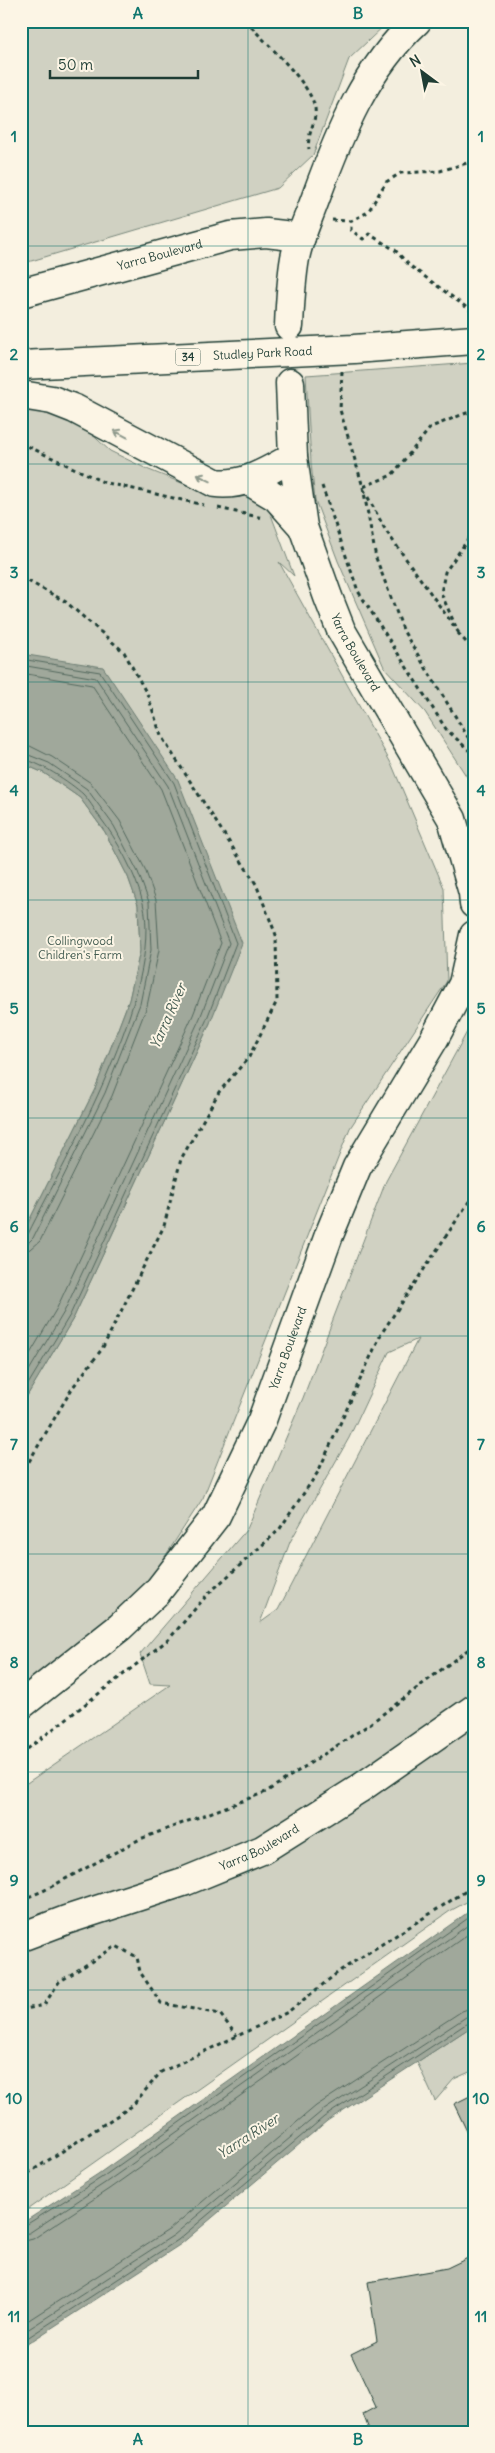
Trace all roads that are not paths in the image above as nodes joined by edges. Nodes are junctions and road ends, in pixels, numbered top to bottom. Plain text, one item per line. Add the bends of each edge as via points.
1 (417, 21) edge
2 (301, 237) junction
3 (21, 293) edge
4 (289, 326) dead end
5 (474, 340) edge
6 (21, 365) edge
7 (290, 383) dead end
8 (21, 395) edge
9 (293, 457) junction
10 (247, 480) junction
11 (303, 527) junction
12 (474, 904) edge
13 (474, 935) edge
14 (21, 1705) edge
15 (474, 1709) edge
16 (21, 1938) edge

1 - 2 street via 391,48 361,92
2 - 3 street, Yarra Boulevard via 258,233 230,236
2 - 4 street via 290,288
5 - 6 street, Studley Park Road / 34
7 - 9 street, Yarra Boulevard
10 -> 8 street via 215,483 75,409 52,400
9 - 10 street
9 - 11 street, Yarra Boulevard
10 - 11 street via 276,497
11 - 12 street, Yarra Boulevard via 342,630 452,819
13 - 14 street, Yarra Boulevard via 463,984 357,1167 262,1420 216,1516 157,1592 120,1627
15 - 16 street, Yarra Boulevard via 359,1789 262,1850 186,1881

